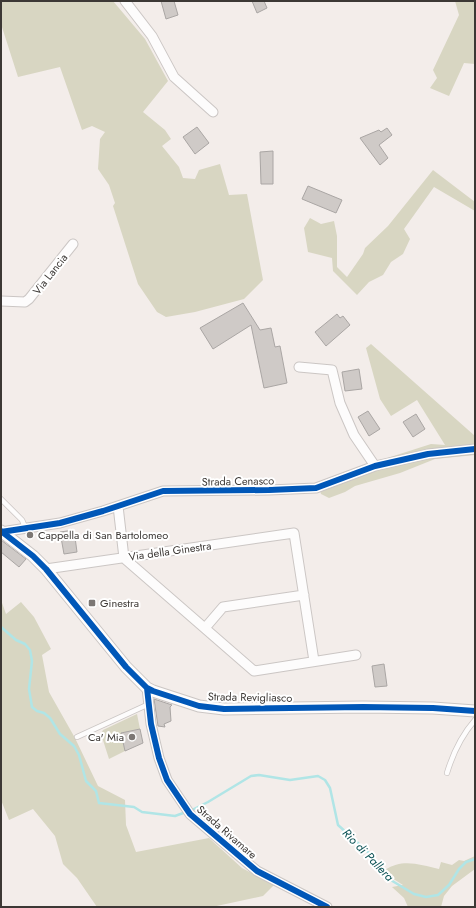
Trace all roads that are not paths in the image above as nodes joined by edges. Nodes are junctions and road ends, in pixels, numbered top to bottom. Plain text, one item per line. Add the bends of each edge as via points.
1 (125, 1) edge
2 (213, 112) dead end
3 (73, 244) dead end
4 (1, 301) edge
5 (299, 366) dead end
6 (475, 449) edge
7 (375, 466) junction
8 (1, 499) edge
9 (118, 506) junction
10 (25, 527) junction
11 (1, 531) edge
12 (124, 558) junction
13 (46, 569) junction
14 (304, 595) junction
15 (205, 628) junction
16 (356, 655) dead end
17 (314, 661) junction
18 (147, 688) junction
19 (148, 704) junction
20 (475, 711) edge
21 (475, 720) edge
22 (77, 737) dead end
23 (447, 773) dead end
24 (327, 907) edge

1 - 2 street via 152,36 174,76
3 - 4 street, Via Lancia via 29,299 25,302
5 - 7 street via 332,370 340,403 354,435
6 - 7 street, Strada Cenasco via 428,454
7 - 9 street, Strada Cenasco via 316,488 163,491
8 - 10 lane via 22,520
9 - 10 street, Strada Cenasco via 43,526
9 - 12 street
10 - 11 street, Strada Cenasco
11 - 13 street, Strada Revigliasco
12 - 13 street, Via della Ginestra
12 - 14 street, Via della Ginestra via 294,533
12 - 15 street
13 - 18 street, Strada Revigliasco via 126,667
14 - 15 street via 223,607
14 - 17 street
15 - 17 street via 254,671
16 - 17 street
18 - 19 street, Strada Rivamare
18 - 20 street, Strada Revigliasco via 181,702 224,709 363,707
19 - 22 lane
19 - 24 street, Strada Rivamare via 165,775 190,814 257,871
21 - 23 lane via 466,730 454,752

